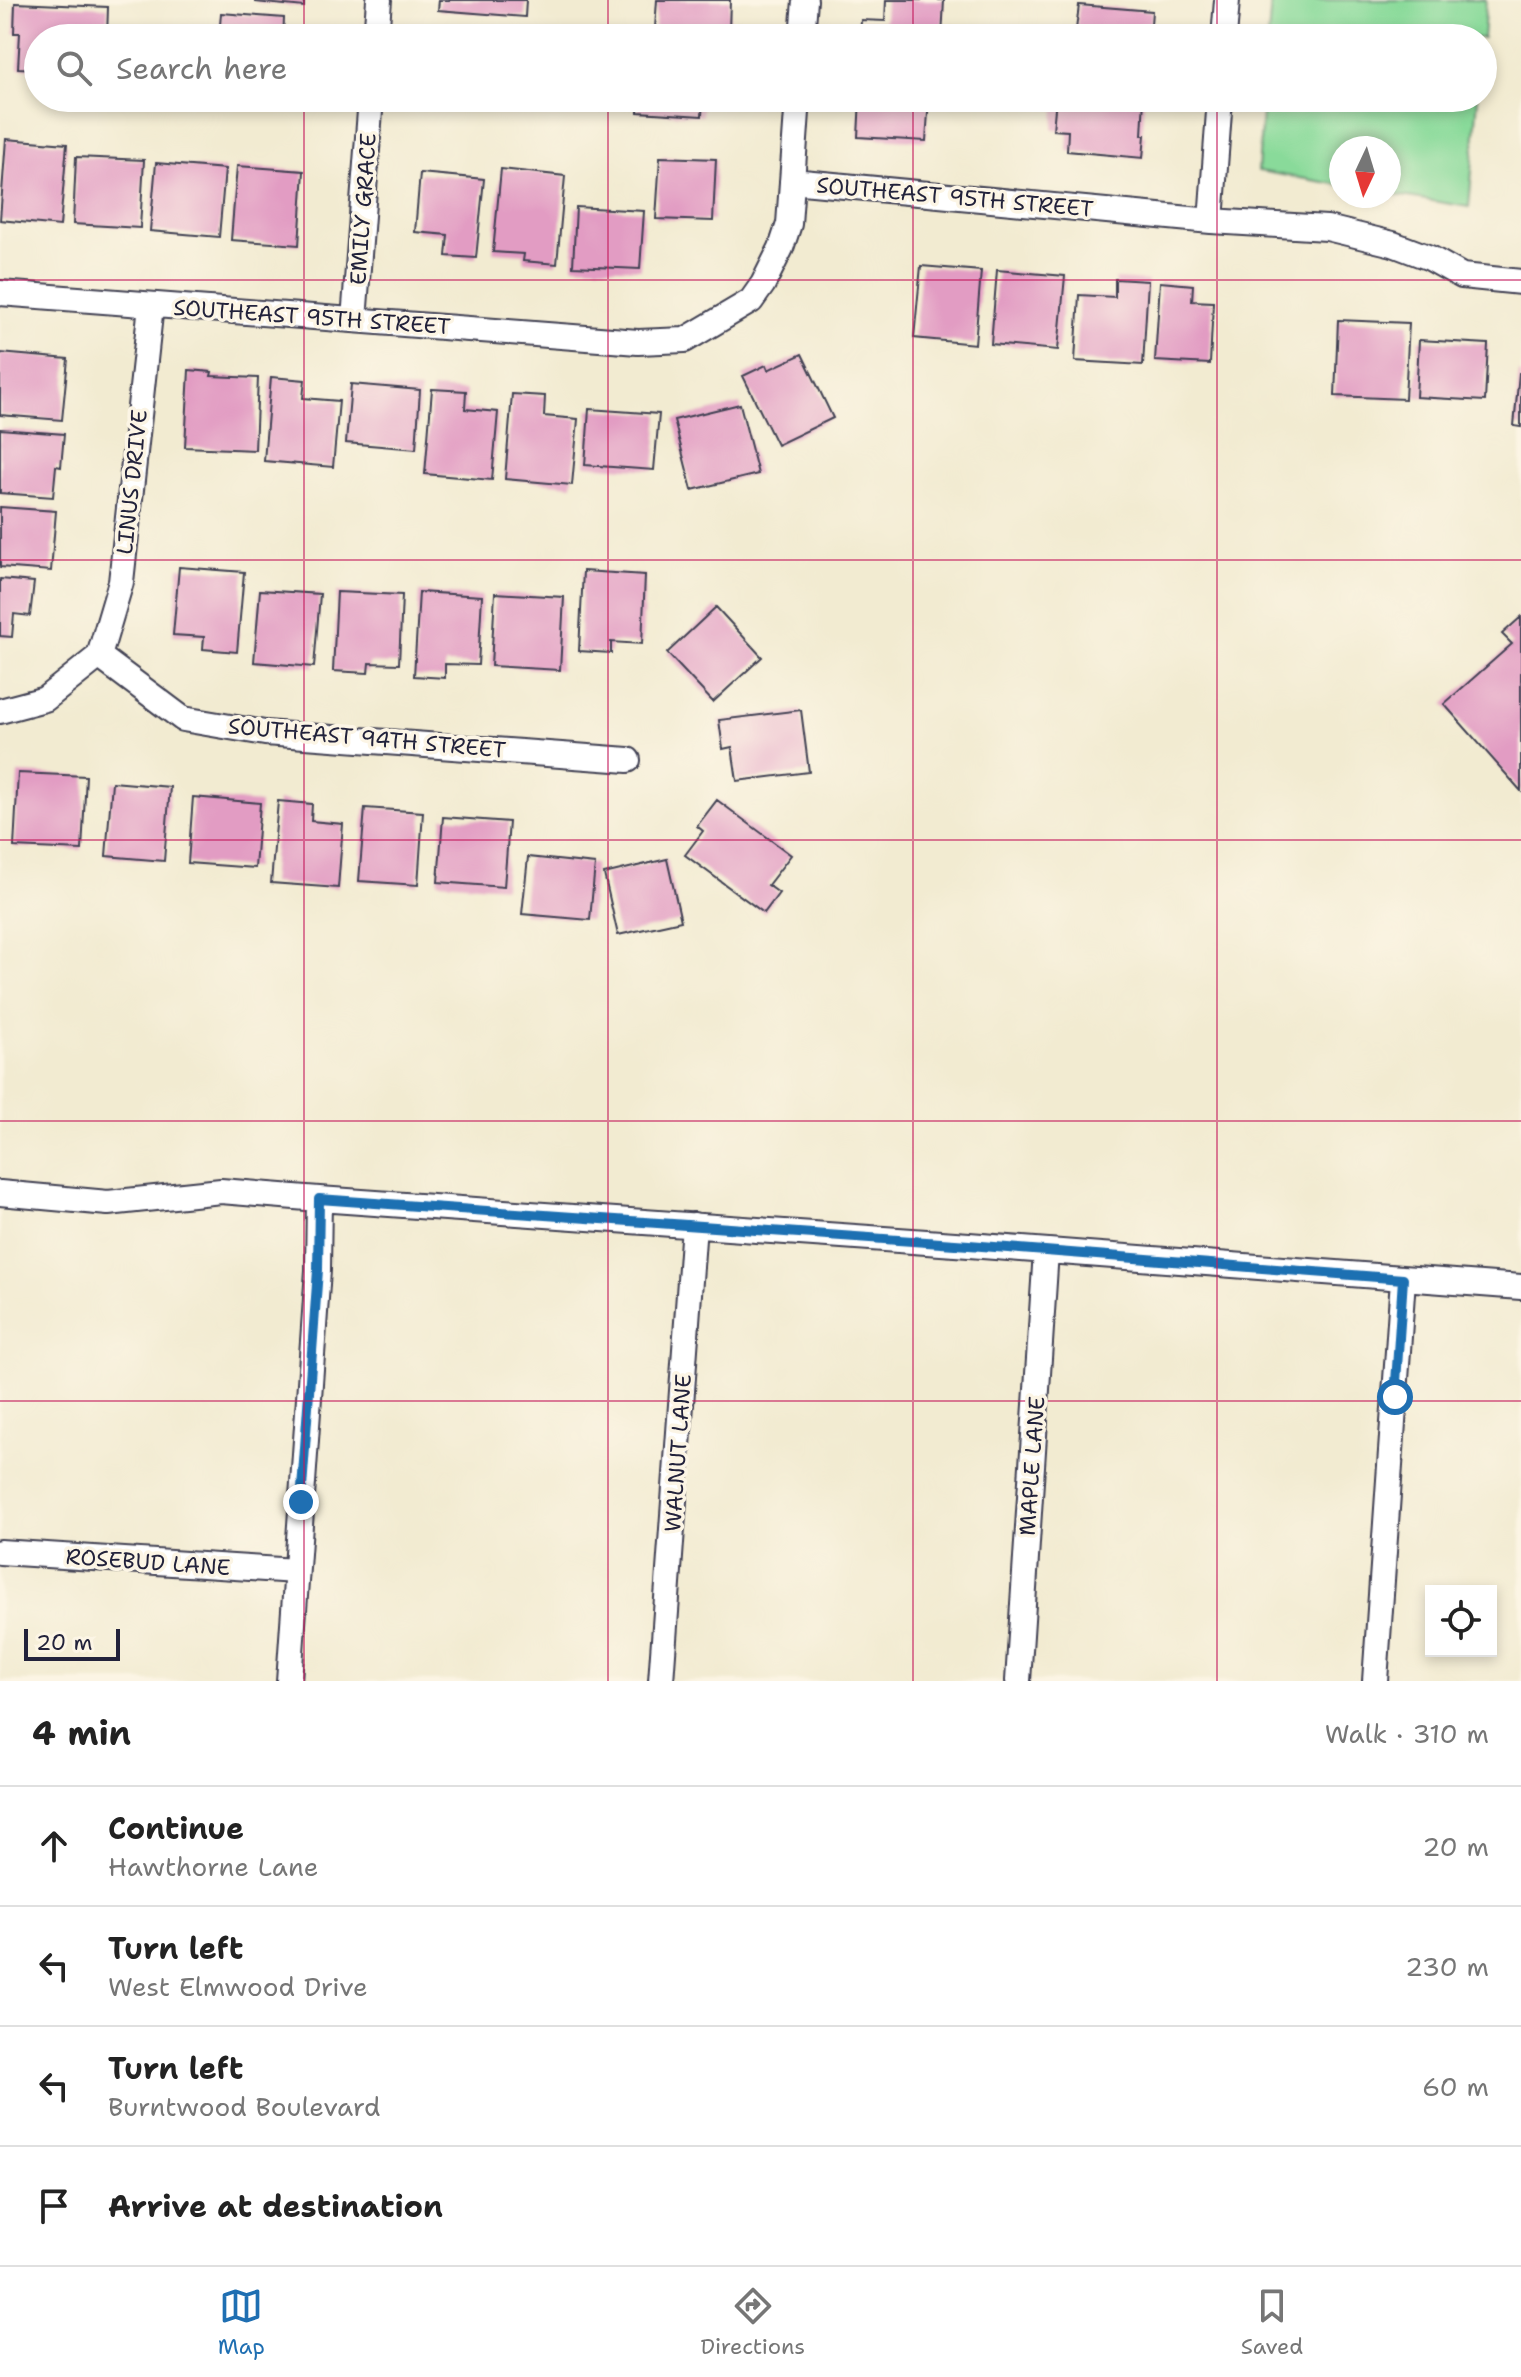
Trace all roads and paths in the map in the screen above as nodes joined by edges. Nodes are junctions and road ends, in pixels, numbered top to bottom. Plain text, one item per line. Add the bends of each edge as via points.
1 (379, 0) edge
2 (805, 0) edge
3 (1227, 0) edge
4 (377, 24) edge
5 (803, 24) edge
6 (1225, 24) edge
7 (370, 112) edge
8 (797, 112) edge
9 (1219, 112) edge
10 (792, 181) junction
11 (1211, 221) junction
12 (1521, 282) edge
13 (0, 293) edge
14 (151, 305) junction
15 (354, 320) junction
16 (99, 656) junction
17 (0, 711) edge
18 (628, 760) dead end
19 (0, 1193) edge
20 (319, 1199) junction
21 (694, 1225) junction
22 (1046, 1251) junction
23 (1403, 1279) junction
24 (1521, 1287) edge
25 (0, 1552) edge
26 (296, 1571) junction
27 (289, 1681) edge
28 (661, 1681) edge
29 (1018, 1681) edge
30 (1375, 1681) edge

1 - 4 street
2 - 5 street
3 - 6 street
7 - 15 street, EMILY GRACE
8 - 10 street
9 - 11 street
10 - 11 street, SOUTHEAST 95TH STREET
10 - 15 street, SOUTHEAST 95TH STREET via 789,224 763,284 751,301 685,340 638,342
11 - 12 street, SOUTHEAST 95TH STREET via 1327,228 1430,258 1462,276
13 - 14 street, SOUTHEAST 95TH STREET
14 - 15 street, SOUTHEAST 95TH STREET
14 - 16 street, LINUS DRIVE via 121,582
16 - 17 street via 45,699
16 - 18 street, SOUTHEAST 94TH STREET via 183,719 265,733
19 - 20 street via 108,1203 221,1191
20 - 21 street
20 - 26 street
21 - 22 street
21 - 28 street, WALNUT LANE
22 - 23 street
22 - 29 street, MAPLE LANE
23 - 24 street
23 - 30 street
25 - 26 street, ROSEBUD LANE
26 - 27 street

